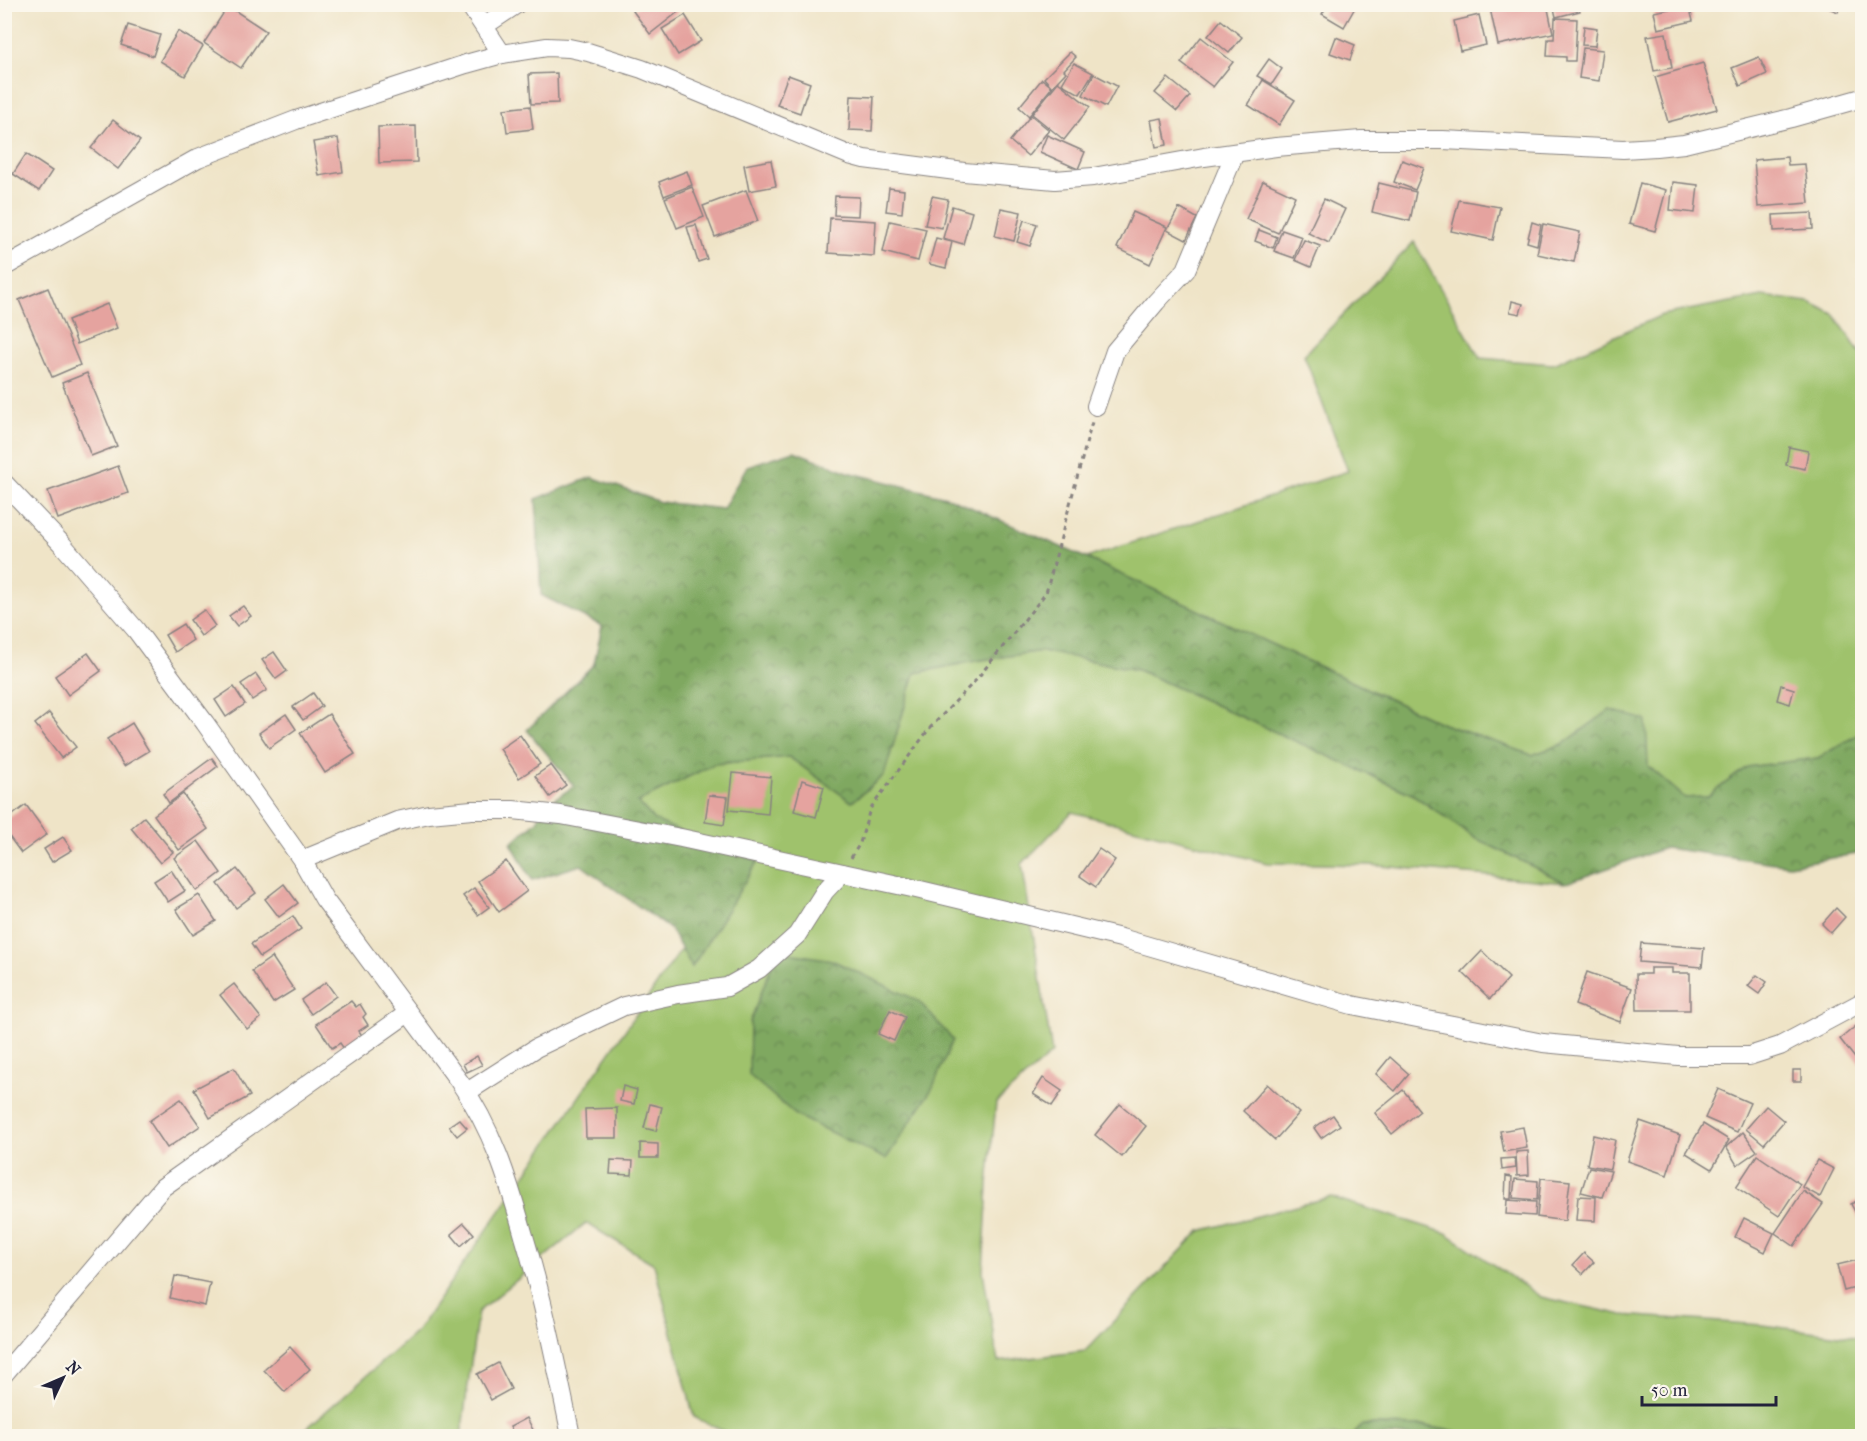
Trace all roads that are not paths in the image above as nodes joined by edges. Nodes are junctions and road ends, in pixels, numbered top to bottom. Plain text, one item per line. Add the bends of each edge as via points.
1 (470, 4) edge
2 (517, 4) edge
3 (484, 26) junction
4 (502, 54) junction
5 (1863, 98) edge
6 (1234, 153) junction
7 (4, 267) edge
8 (1096, 406) road end
9 (4, 483) edge
10 (302, 860) junction
11 (842, 873) junction
12 (1863, 1002) edge
13 (408, 1013) junction
14 (467, 1092) junction
15 (4, 1374) edge
16 (571, 1437) edge

1 - 3 street
2 - 3 street
3 - 4 street
4 - 6 street via 547,47 588,52 642,69 849,155 880,162 1065,180
4 - 7 street via 296,120 198,158
5 - 6 street via 1705,139 1656,147 1623,149 1398,139
6 - 8 street via 1186,270 1115,351
9 - 10 street via 135,630
10 - 11 street via 397,821 429,814 513,810 561,815
10 - 13 street via 324,898
11 - 12 street via 1121,938 1352,1005 1543,1042 1678,1056 1749,1056 1780,1046
11 - 14 street via 825,891 797,935 759,969 727,987 624,1006 536,1048
13 - 14 street
13 - 15 street via 163,1187
14 - 16 street via 506,1171 548,1320

